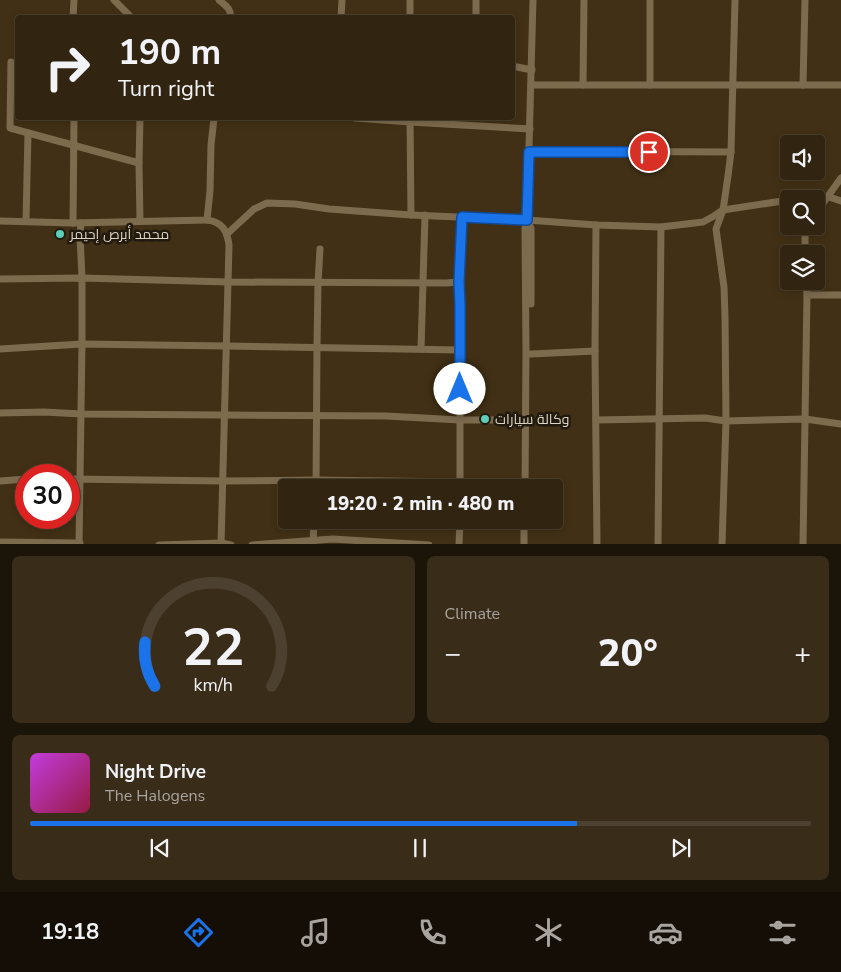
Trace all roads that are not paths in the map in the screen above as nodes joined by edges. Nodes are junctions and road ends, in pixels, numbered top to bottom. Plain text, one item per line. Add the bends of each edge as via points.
1 (74, 0) edge
2 (114, 0) edge
3 (219, 0) edge
4 (342, 0) edge
5 (410, 0) edge
6 (476, 0) edge
7 (533, 0) edge
8 (584, 0) edge
9 (650, 0) edge
10 (735, 0) edge
11 (805, 0) edge
12 (73, 15) edge
13 (129, 15) edge
14 (231, 15) edge
15 (341, 15) edge
16 (410, 15) edge
17 (476, 15) edge
18 (11, 62) dead end
19 (515, 67) edge
20 (532, 70) junction
21 (732, 84) junction
22 (531, 85) junction
23 (583, 85) junction
24 (650, 85) junction
25 (803, 85) junction
26 (841, 85) edge
27 (74, 120) edge
28 (140, 120) edge
29 (214, 120) edge
30 (410, 120) edge
31 (530, 129) junction
32 (28, 133) junction
33 (74, 146) junction
34 (529, 152) junction
35 (731, 152) junction
36 (139, 163) junction
37 (841, 178) edge
38 (825, 197) edge
39 (828, 197) junction
40 (780, 201) edge
41 (825, 201) edge
42 (841, 202) edge
43 (723, 210) junction
44 (411, 215) junction
45 (425, 216) junction
46 (462, 217) junction
47 (207, 220) junction
48 (527, 220) junction
49 (0, 221) edge
50 (26, 221) junction
51 (140, 221) junction
52 (77, 223) junction
53 (596, 225) junction
54 (660, 227) junction
55 (227, 234) junction
56 (320, 249) dead end
57 (82, 278) junction
58 (0, 279) edge
59 (228, 282) junction
60 (459, 282) junction
61 (318, 283) junction
62 (423, 283) junction
63 (807, 290) edge
64 (807, 295) junction
65 (841, 295) edge
66 (82, 344) junction
67 (226, 346) junction
68 (316, 347) junction
69 (0, 349) edge
70 (421, 349) junction
71 (460, 350) junction
72 (595, 350) junction
73 (530, 354) junction
74 (0, 413) edge
75 (81, 414) junction
76 (224, 415) junction
77 (317, 416) junction
78 (658, 418) junction
79 (805, 419) junction
80 (460, 420) junction
81 (525, 420) junction
82 (596, 420) junction
83 (726, 421) junction
84 (841, 424) edge
85 (81, 479) junction
86 (316, 479) edge
87 (460, 479) edge
88 (525, 479) edge
89 (529, 479) edge
90 (15, 480) edge
91 (0, 481) edge
92 (223, 481) junction
93 (278, 483) edge
94 (314, 529) edge
95 (460, 529) edge
96 (524, 529) edge
97 (529, 529) edge
98 (0, 542) edge
99 (313, 542) edge
100 (80, 544) edge
101 (159, 544) edge
102 (221, 544) edge
103 (231, 544) edge
104 (252, 544) edge
105 (429, 544) edge
106 (459, 544) edge
107 (524, 544) edge
108 (529, 544) edge
109 (598, 544) edge
110 (658, 544) edge
111 (722, 544) edge
112 (804, 544) edge

1 - 12 street
2 - 13 street
3 - 14 street
4 - 15 street
5 - 16 street
6 - 17 street
7 - 20 street
8 - 23 street
9 - 24 street
10 - 21 street
11 - 25 street
18 - 32 street via 10,128
19 - 20 street
20 - 22 street
21 - 24 street
21 - 25 street
21 - 35 street
22 - 23 street
22 - 31 street
23 - 24 street
25 - 26 street
27 - 33 street
28 - 36 street
29 - 47 street
30 - 31 street
30 - 44 street
31 - 34 street
32 - 33 street
32 - 50 street
33 - 36 street
33 - 52 street
34 - 35 street
34 - 48 street
35 - 43 street
36 - 51 street
37 - 39 street
38 - 39 street
39 - 41 street
39 - 42 street
40 - 43 street
43 - 54 street via 703,222
43 - 83 street via 716,228 724,287
44 - 45 street
44 - 55 street via 267,203 254,209
45 - 46 street
45 - 62 street
46 - 48 street
46 - 60 street
47 - 51 street
47 - 55 street via 213,220
48 - 53 street
48 - 73 street via 531,228
48 - 81 street
49 - 50 street
50 - 52 street
51 - 52 street
52 - 57 street
53 - 54 street
53 - 72 street
54 - 78 street
55 - 59 street
56 - 61 street
57 - 58 street
57 - 59 street
57 - 66 street
59 - 61 street
59 - 67 street
60 - 62 street
60 - 71 street
61 - 62 street
61 - 68 street
62 - 70 street
63 - 64 street
64 - 65 street
64 - 79 street
66 - 67 street
66 - 69 street
66 - 75 street
67 - 68 street
67 - 76 street
68 - 70 street
68 - 77 street
70 - 71 street
71 - 80 street
72 - 73 street
72 - 82 street
73 - 89 street
74 - 75 street
75 - 76 street
75 - 85 street
76 - 77 street
76 - 92 street
77 - 80 street
77 - 86 street
78 - 82 street
78 - 83 street
78 - 110 street
79 - 83 street
79 - 84 street
79 - 112 street
80 - 81 street
80 - 87 street
81 - 88 street
82 - 109 street
83 - 111 street
85 - 92 street
85 - 100 street
90 - 91 street
92 - 93 street
92 - 102 street
94 - 99 street
95 - 106 street
96 - 107 street
97 - 108 street
98 - 100 street
99 - 104 street
99 - 105 street via 352,540
101 - 102 street
102 - 103 street

